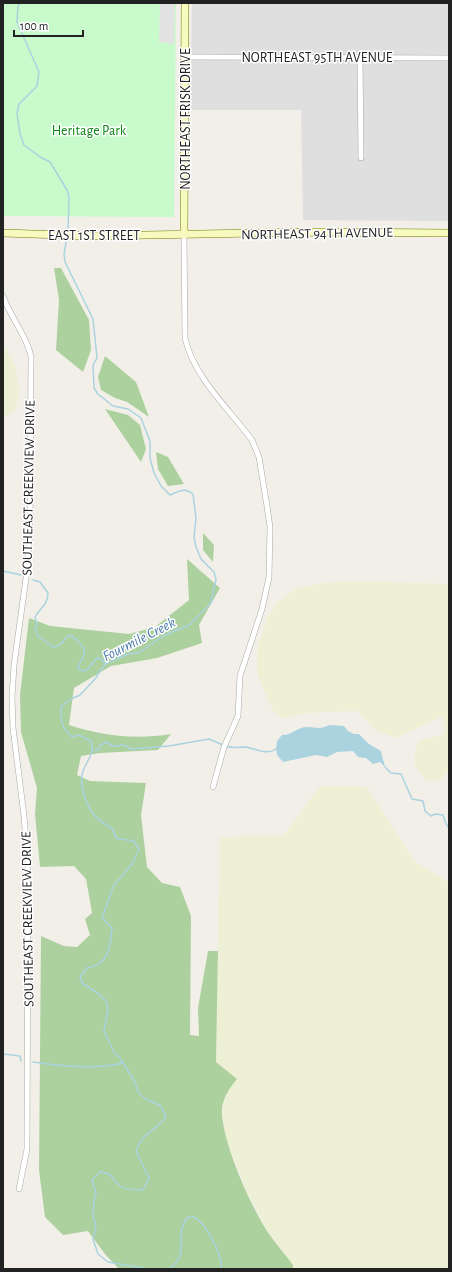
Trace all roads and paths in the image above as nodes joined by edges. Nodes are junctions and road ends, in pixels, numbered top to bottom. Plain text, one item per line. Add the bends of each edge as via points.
1 (185, 3) edge
2 (185, 57) junction
3 (360, 57) junction
4 (449, 58) edge
5 (361, 158) dead end
6 (3, 233) edge
7 (449, 233) edge
8 (184, 235) junction
9 (3, 296) edge
10 (213, 787) dead end
11 (19, 1189) dead end

1 - 2 main road, NORTHEAST FRISK DRIVE
2 - 3 street, NORTHEAST 95TH AVENUE
2 - 8 main road, NORTHEAST FRISK DRIVE
3 - 4 street, NORTHEAST 95TH AVENUE
3 - 5 street
6 - 8 main road, EAST 1ST STREET via 92,236
7 - 8 main road, NORTHEAST 94TH AVENUE via 315,232
8 - 10 street via 186,338 189,354 205,381 252,440 259,457 270,527 268,590 240,676 238,716 224,747
9 - 11 street, SOUTHEAST CREEKVIEW DRIVE via 31,356 28,571 14,665 12,697 28,863 27,1149

